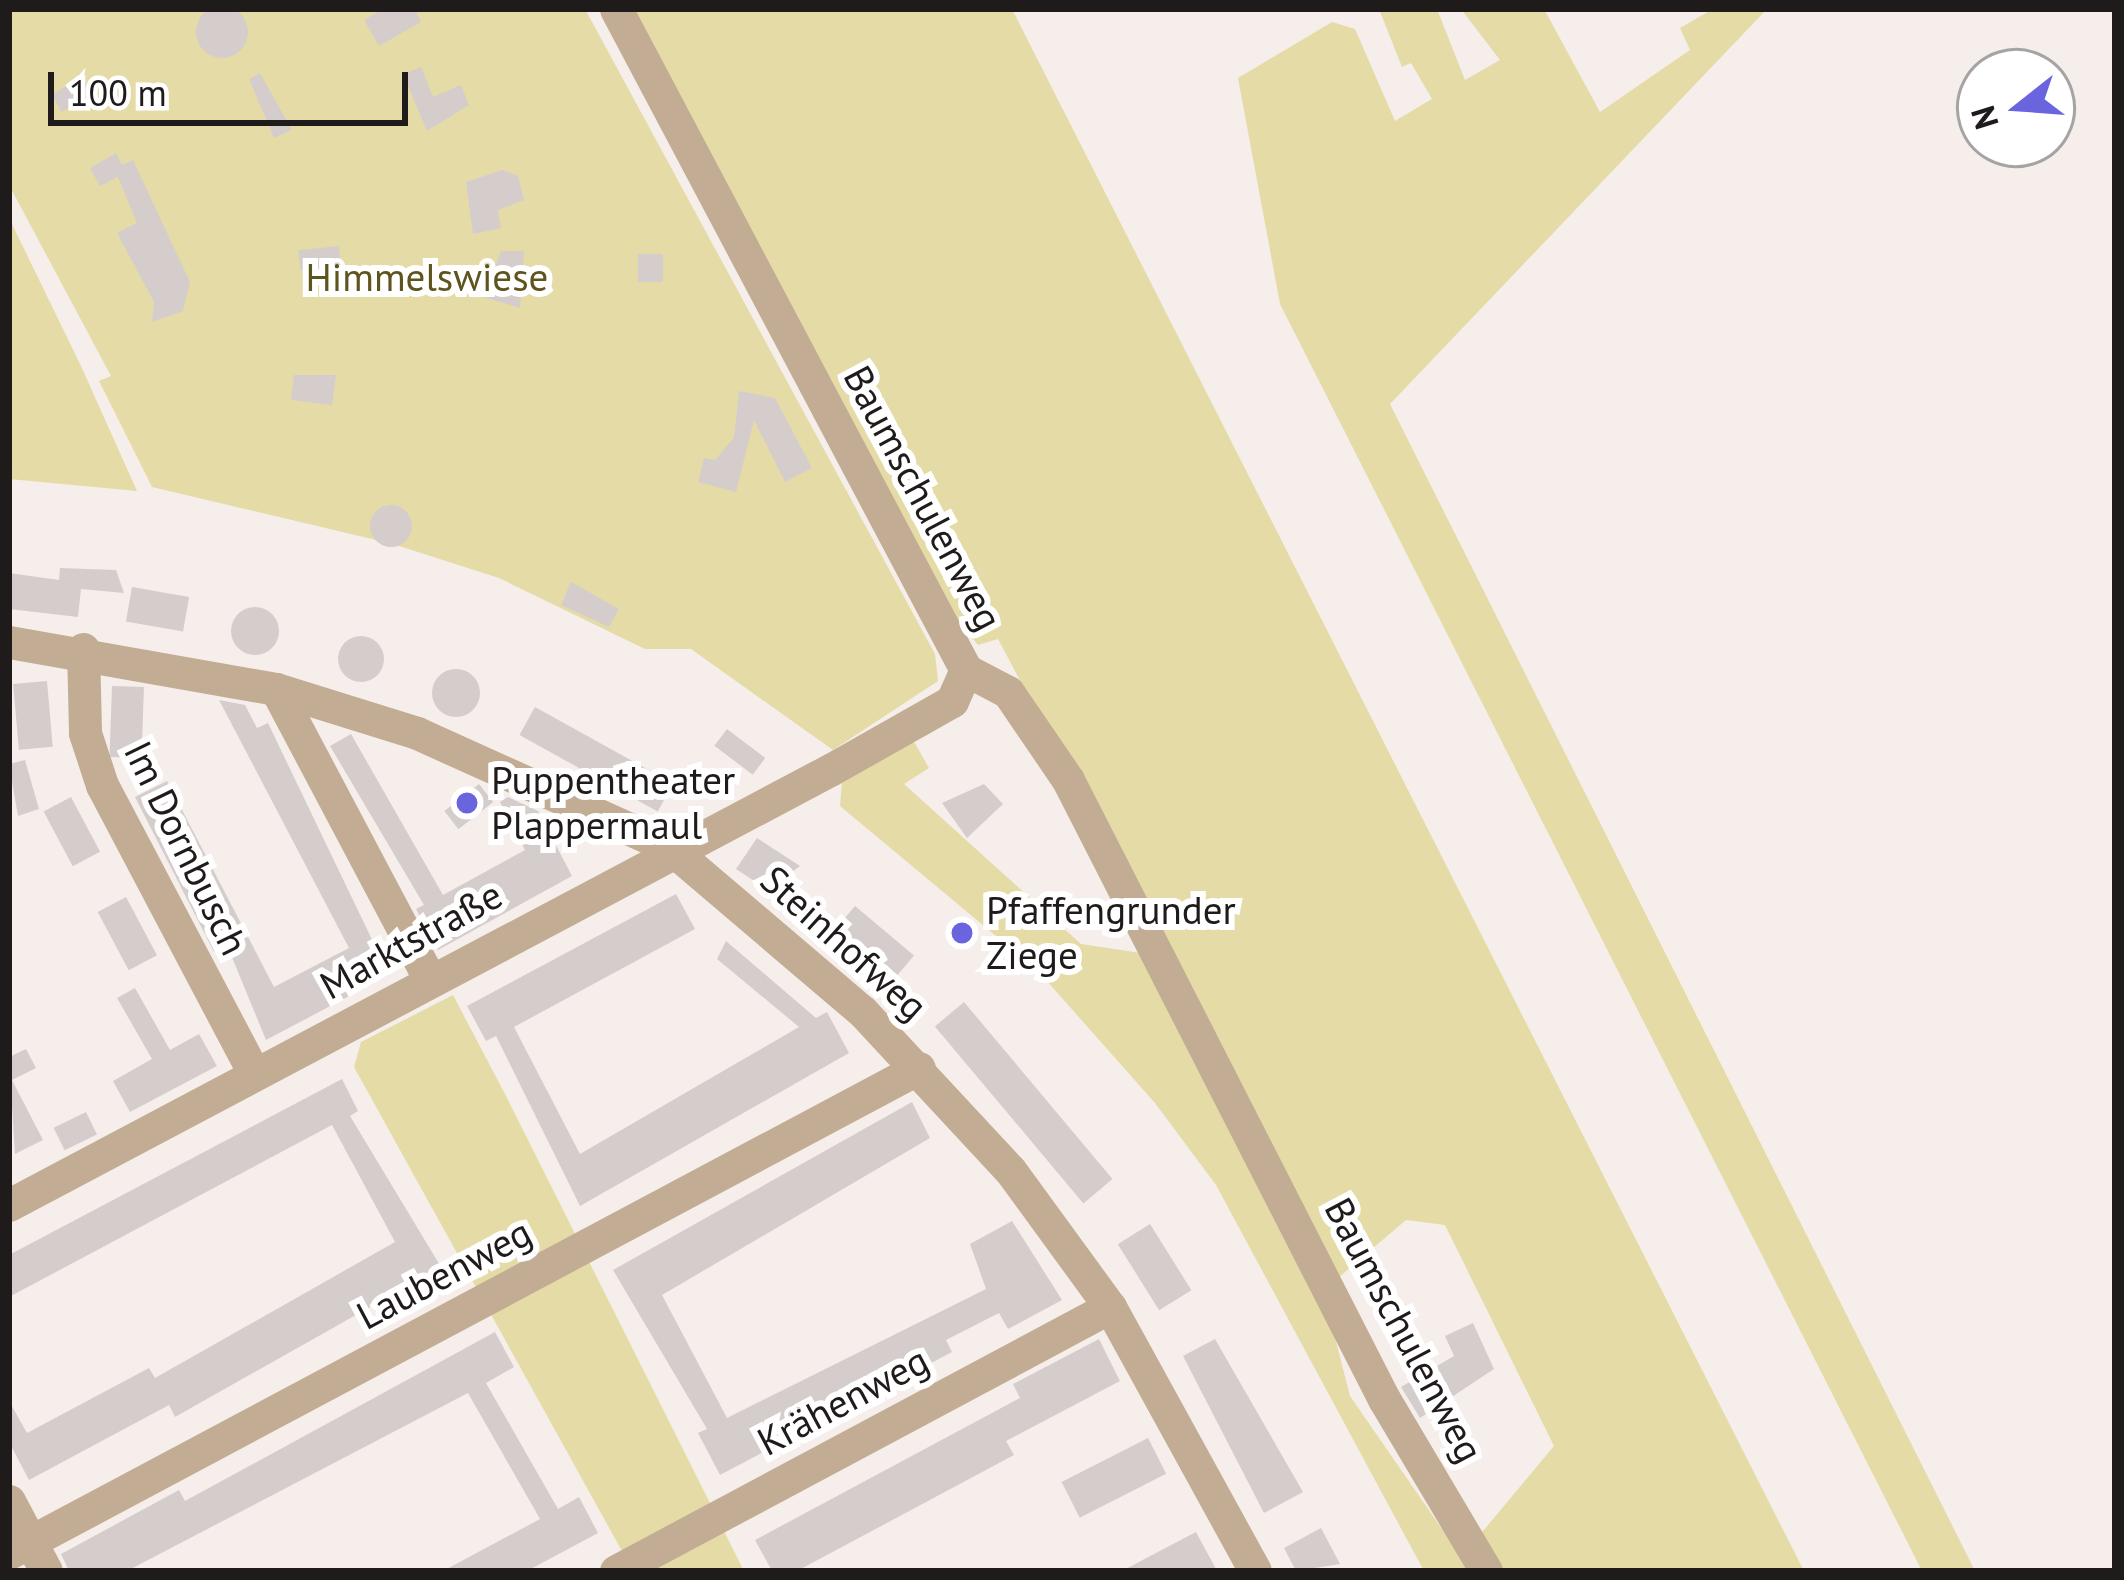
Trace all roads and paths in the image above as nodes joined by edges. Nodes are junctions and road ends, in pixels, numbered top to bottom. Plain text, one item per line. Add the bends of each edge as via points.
1 (616, 9) edge
2 (9, 642) edge
3 (83, 649) junction
4 (966, 670) junction
5 (276, 689) junction
6 (669, 847) junction
7 (429, 978) junction
8 (919, 1069) junction
9 (254, 1073) junction
10 (11, 1200) edge
11 (1110, 1307) junction
12 (9, 1501) edge
13 (29, 1555) edge
14 (616, 1571) edge
15 (1255, 1571) edge
16 (1486, 1571) edge

1 - 4 street, Baumschulenweg
2 - 3 street, Steinhofweg
3 - 5 street, Steinhofweg
3 - 9 street, Im Dornbusch via 85,733 102,784
4 - 6 street, Marktstraße via 939,708
4 - 16 street, Baumschulenweg via 1013,697 1068,780 1384,1399
5 - 6 street, Steinhofweg via 417,733
5 - 7 street
6 - 7 street, Marktstraße
6 - 8 street, Steinhofweg
7 - 9 street, Marktstraße
8 - 11 street, Steinhofweg
8 - 13 street, Laubenweg
9 - 10 street, Marktstraße
11 - 14 street, Krähenweg
11 - 15 street, Steinhofweg
12 - 13 street

